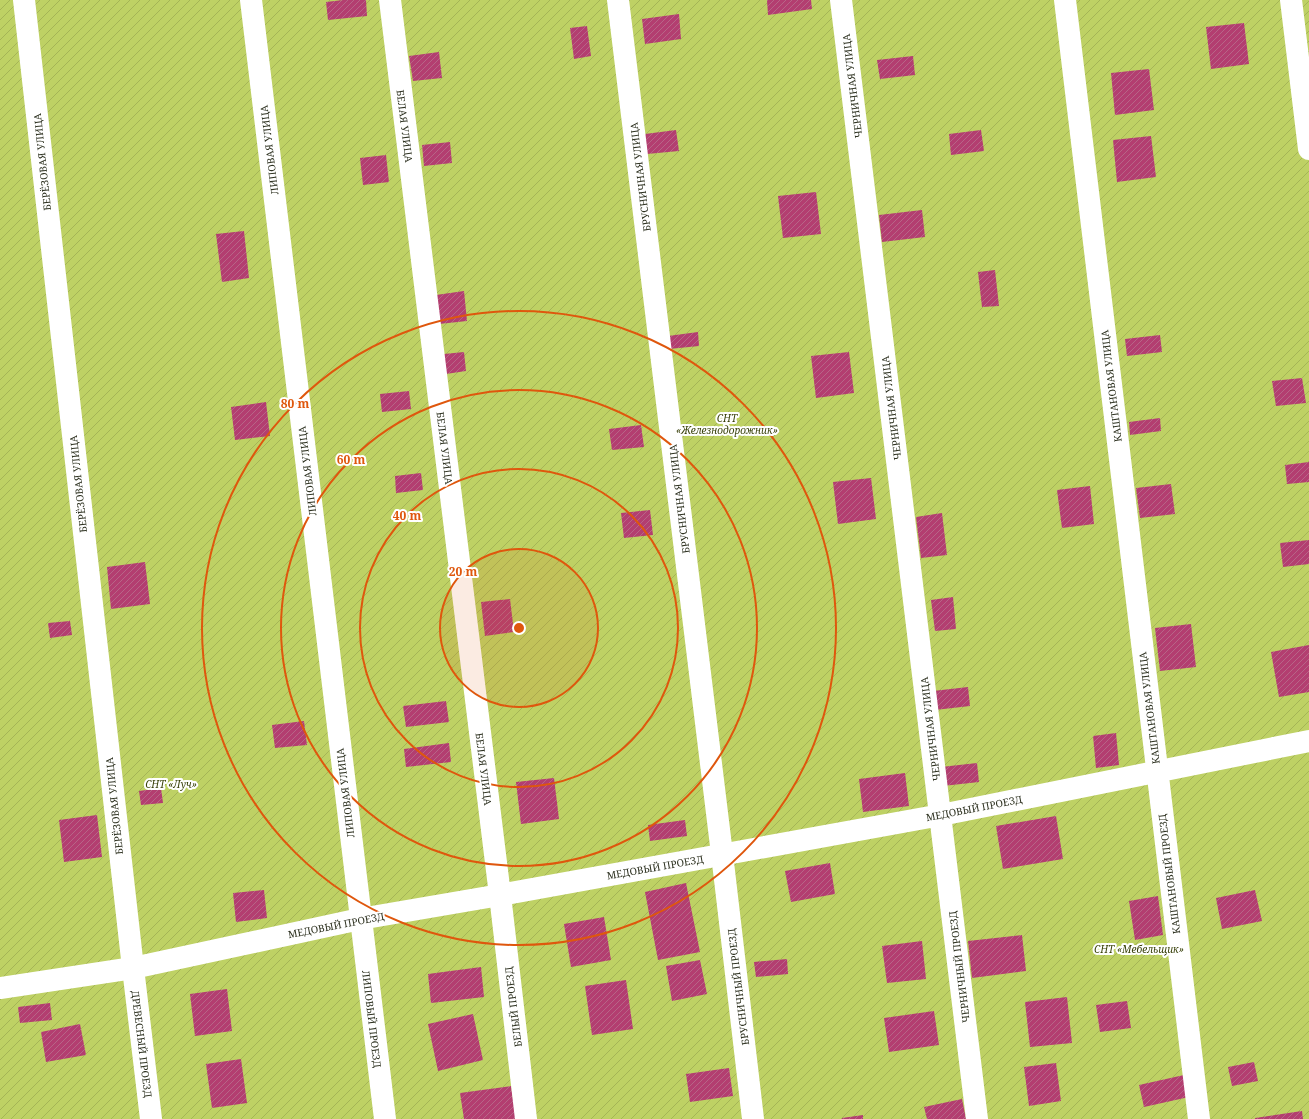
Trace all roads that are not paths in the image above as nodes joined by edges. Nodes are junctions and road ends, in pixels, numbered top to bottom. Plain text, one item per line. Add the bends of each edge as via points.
1 (24, 0) edge
2 (251, 0) edge
3 (390, 0) edge
4 (618, 0) edge
5 (842, 0) edge
6 (1065, 0) edge
7 (1290, 0) edge
8 (1309, 149) edge
9 (1309, 741) edge
10 (1157, 772) junction
11 (941, 815) junction
12 (722, 854) junction
13 (500, 895) junction
14 (360, 919) junction
15 (132, 968) junction
16 (0, 988) edge
17 (151, 1119) edge
18 (385, 1119) edge
19 (526, 1119) edge
20 (753, 1119) edge
21 (977, 1119) edge
22 (1199, 1119) edge

1 - 15 street, БЕРЁЗОВАЯ УЛИЦА
2 - 14 street, ЛИПОВАЯ УЛИЦА
3 - 13 street, БЕЛАЯ УЛИЦА
4 - 12 street, БРУСНИЧНАЯ УЛИЦА
5 - 11 street, ЧЕРНИЧНАЯ УЛИЦА
6 - 10 street, КАШТАНОВАЯ УЛИЦА
7 - 8 street
9 - 10 street, МЕДОВЫЙ ПРОЕЗД
10 - 11 street, МЕДОВЫЙ ПРОЕЗД
10 - 22 street, КАШТАНОВЫЙ ПРОЕЗД
11 - 12 street, МЕДОВЫЙ ПРОЕЗД
11 - 21 street, ЧЕРНИЧНЫЙ ПРОЕЗД
12 - 13 street, МЕДОВЫЙ ПРОЕЗД
12 - 20 street, БРУСНИЧНЫЙ ПРОЕЗД
13 - 14 street, МЕДОВЫЙ ПРОЕЗД
13 - 19 street, БЕЛЫЙ ПРОЕЗД
14 - 15 street, МЕДОВЫЙ ПРОЕЗД
14 - 18 street, ЛИПОВЫЙ ПРОЕЗД
15 - 16 street, МЕДОВЫЙ ПРОЕЗД
15 - 17 street, ДРЕВЕСНЫЙ ПРОЕЗД

